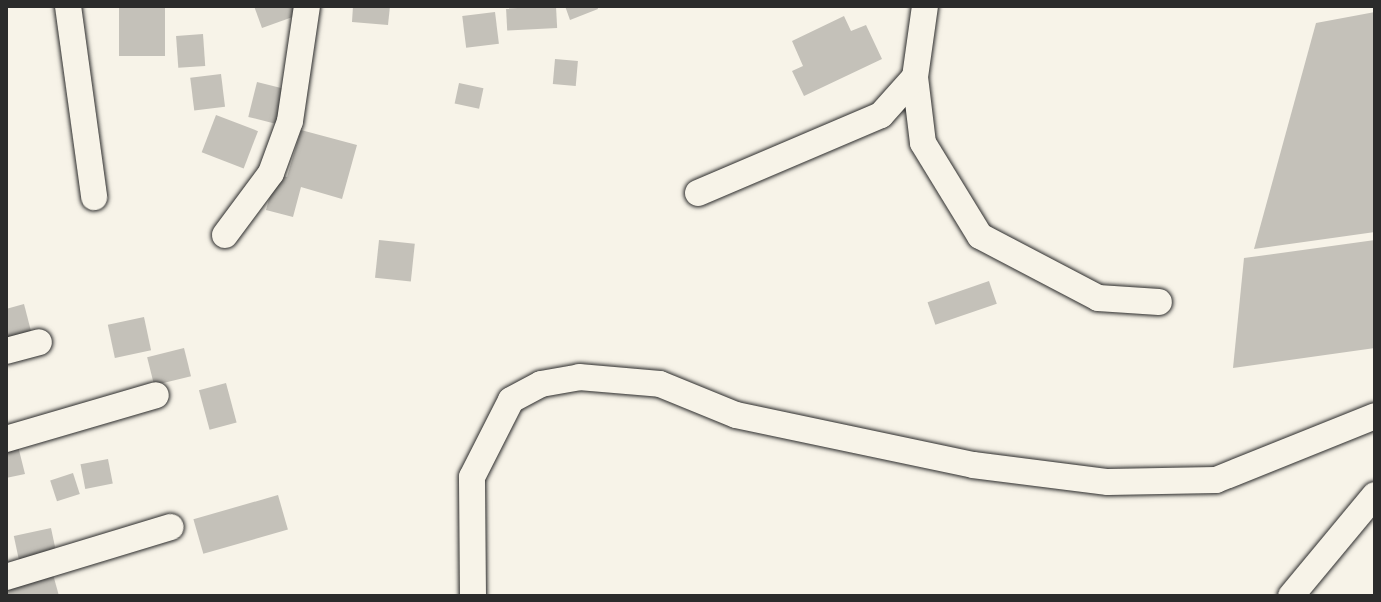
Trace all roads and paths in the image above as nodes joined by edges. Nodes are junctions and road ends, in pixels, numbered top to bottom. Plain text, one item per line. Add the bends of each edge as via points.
1 (68, 6) edge
2 (307, 6) edge
3 (925, 6) edge
4 (915, 77) junction
5 (698, 193) dead end
6 (94, 197) dead end
7 (225, 235) dead end
8 (1159, 302) dead end
9 (39, 342) dead end
10 (6, 351) edge
11 (156, 395) dead end
12 (1375, 416) edge
13 (6, 439) edge
14 (1375, 495) edge
15 (171, 527) dead end
16 (6, 577) edge
17 (473, 596) edge
18 (1291, 596) edge

1 - 6 street
2 - 7 street via 290,121 271,173
3 - 4 street
4 - 5 street via 881,115
4 - 8 street via 923,143 980,236 1098,298
9 - 10 street
11 - 13 street
12 - 17 street via 1216,480 1108,482 973,465 736,415 660,384 579,377 541,384 511,400 472,477
14 - 18 street
15 - 16 street

